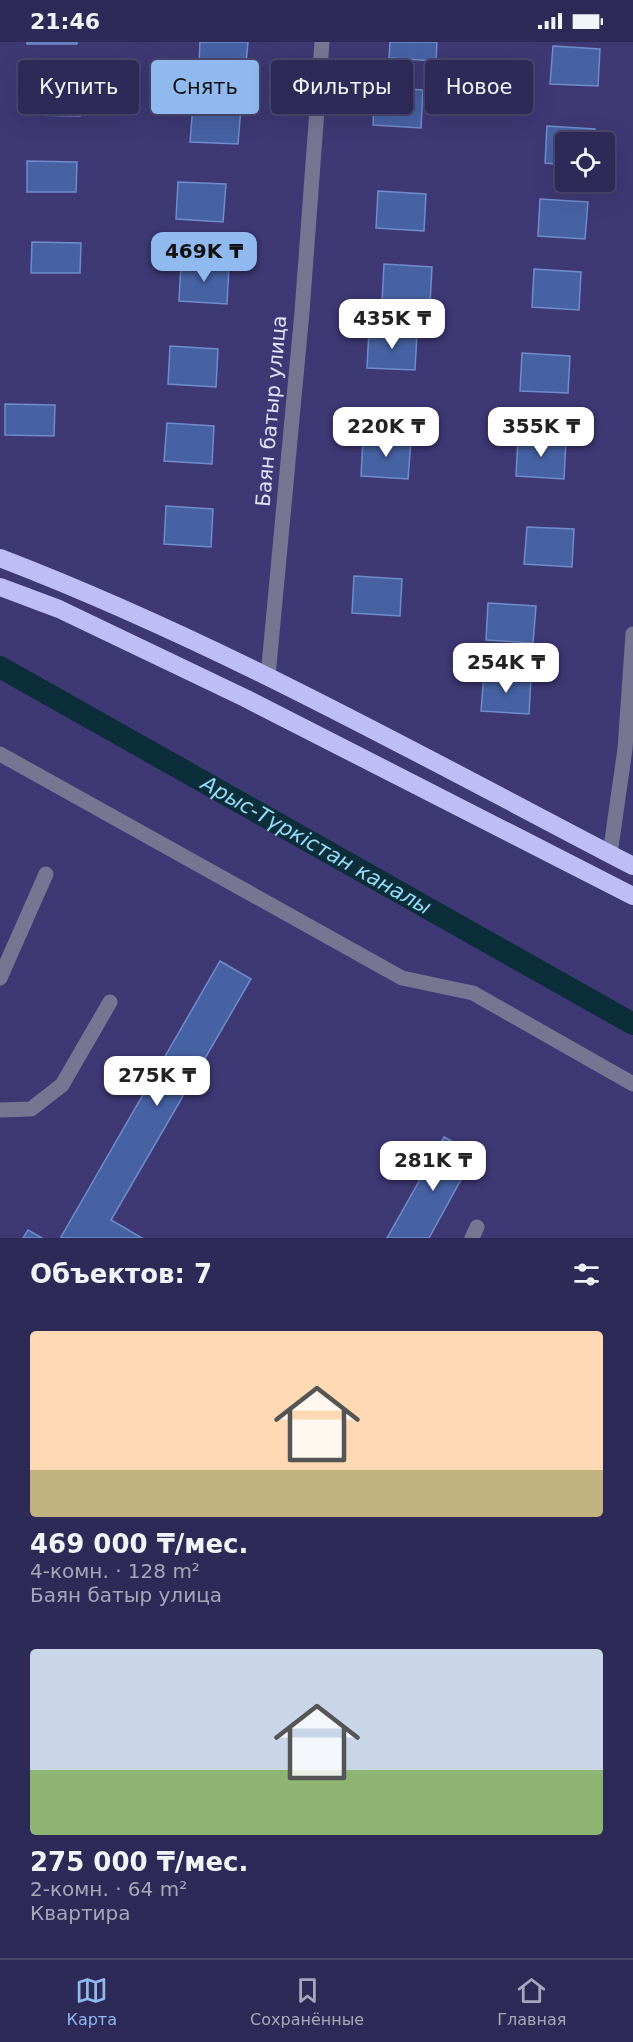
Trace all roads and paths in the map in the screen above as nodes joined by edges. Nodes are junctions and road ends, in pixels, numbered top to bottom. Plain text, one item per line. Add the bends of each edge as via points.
1 (322, 42) edge
2 (0, 558) edge
3 (0, 587) edge
4 (633, 634) edge
5 (268, 676) junction
6 (0, 754) edge
7 (610, 854) junction
8 (633, 866) edge
9 (46, 874) dead end
10 (633, 896) edge
11 (0, 978) edge
12 (110, 1002) dead end
13 (633, 1084) edge
14 (0, 1110) edge

1 - 5 street, Баян батыр улица
2 - 5 highway via 70,585
3 - 10 highway via 59,609 245,699
4 - 7 street via 625,749
5 - 7 highway
6 - 13 street via 402,978 473,993
7 - 8 highway
9 - 11 street
12 - 14 street via 62,1085 31,1108

